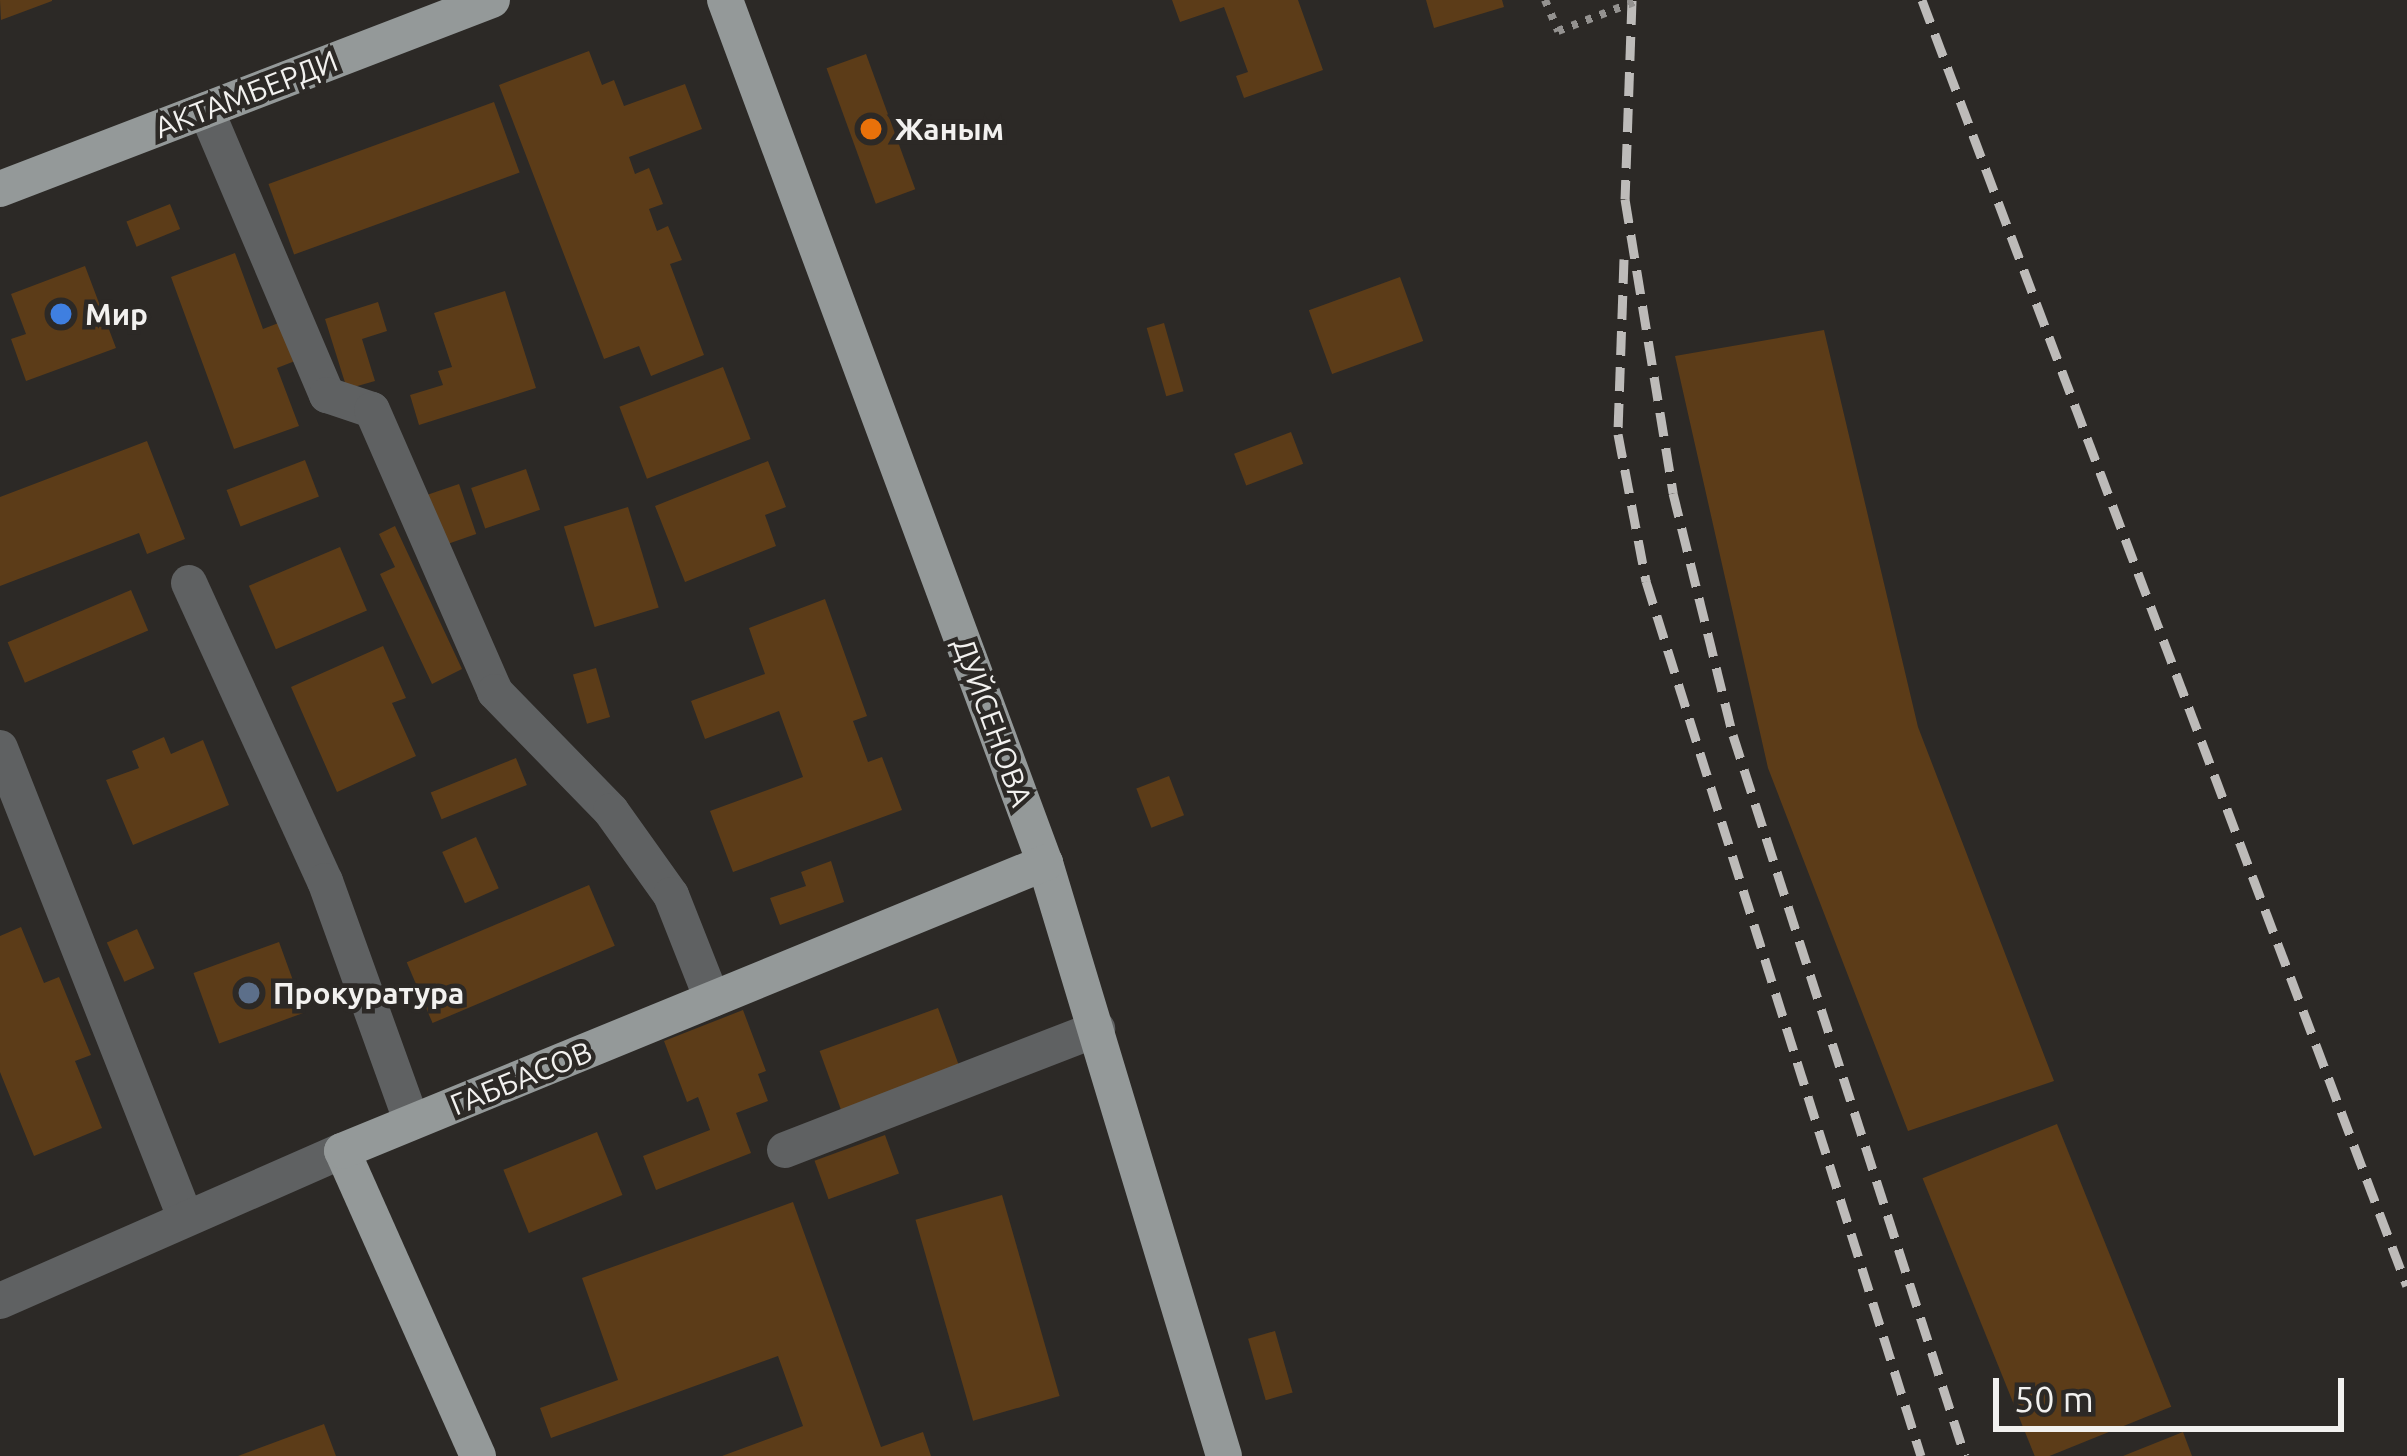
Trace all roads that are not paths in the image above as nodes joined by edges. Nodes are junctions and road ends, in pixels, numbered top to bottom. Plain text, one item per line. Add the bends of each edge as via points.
1 (492, 0) edge
2 (725, 0) edge
3 (206, 110) junction
4 (0, 189) edge
5 (189, 583) dead end
6 (0, 748) edge
7 (1046, 863) junction
8 (712, 999) junction
9 (1097, 1029) junction
10 (412, 1122) junction
11 (784, 1150) dead end
12 (342, 1151) junction
13 (185, 1217) junction
14 (0, 1301) edge
15 (478, 1456) edge
16 (1224, 1456) edge

1 - 3 main road, АКТАМБЕРДИ
2 - 7 main road, ДУЙСЕНОВА
3 - 4 main road, АКТАМБЕРДИ
3 - 8 street via 327,395 372,410 495,692 611,811 671,896
5 - 10 street via 326,881
6 - 13 street
7 - 8 main road, ГАББАСОВ
7 - 9 main road, ДУЙСЕНОВА
8 - 10 main road, ГАББАСОВ
9 - 11 street
9 - 16 main road, ДУЙСЕНОВА
10 - 12 main road, ГАББАСОВ
12 - 13 street, ГАББАСОВ
12 - 15 main road
13 - 14 street, ГАББАСОВ

